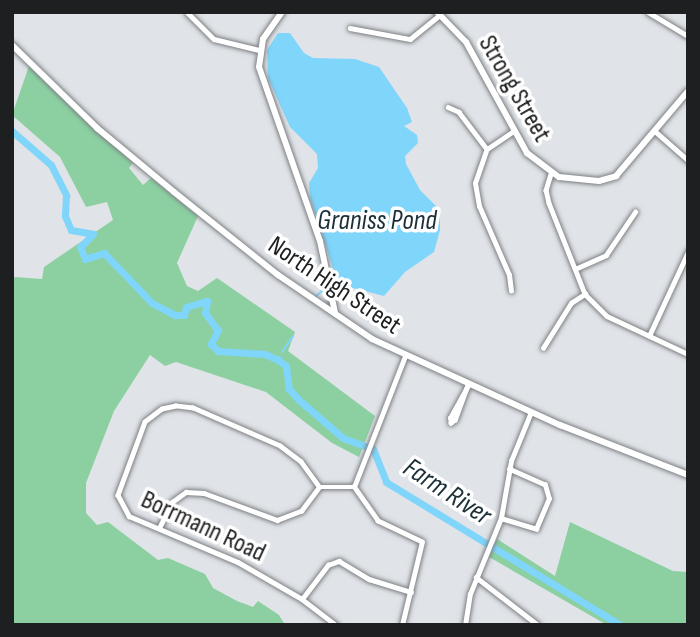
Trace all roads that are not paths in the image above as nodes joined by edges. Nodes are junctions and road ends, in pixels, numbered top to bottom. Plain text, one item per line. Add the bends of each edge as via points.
1 (187, 12) edge
2 (282, 12) edge
3 (648, 12) edge
4 (439, 14) edge
5 (350, 28) dead end
6 (688, 36) edge
7 (12, 45) edge
8 (259, 50) junction
9 (688, 91) edge
10 (448, 107) dead end
11 (514, 131) junction
12 (656, 132) junction
13 (487, 149) junction
14 (688, 160) edge
15 (551, 174) junction
16 (635, 212) dead end
17 (688, 252) edge
18 (575, 269) junction
19 (511, 292) dead end
20 (585, 294) junction
21 (335, 313) junction
22 (649, 336) junction
23 (544, 348) dead end
24 (688, 354) edge
25 (405, 356) junction
26 (468, 385) junction
27 (531, 412) junction
28 (509, 469) junction
29 (688, 475) edge
30 (354, 486) junction
31 (319, 487) junction
32 (501, 518) junction
33 (159, 528) junction
34 (476, 577) junction
35 (411, 592) junction
36 (302, 599) junction
37 (336, 625) edge
38 (402, 625) edge
39 (465, 625) edge
40 (538, 625) edge

1 - 8 street via 214,38
2 - 8 main road
3 - 6 street
4 - 5 street via 410,39
4 - 11 main road, Strong Street via 466,42
7 - 21 main road, North High Street via 117,145 261,262
8 - 21 main road via 261,73 320,242
9 - 12 main road, Strong Street
10 - 13 street via 458,112
11 - 13 street
11 - 15 main road, Strong Street via 530,158
12 - 14 street
12 - 15 main road, Strong Street via 610,180 575,180
13 - 19 street via 477,170 475,195 509,275
15 - 18 street via 547,195
16 - 18 street via 606,255
17 - 22 street
18 - 20 street
20 - 22 street via 607,316
20 - 23 street via 571,303
21 - 25 main road, North High Street
22 - 24 street
25 - 26 main road, North High Street
25 - 30 street
26 - 26 street via 450,418 451,424 455,421
26 - 27 main road, North High Street
27 - 28 street
27 - 29 main road, North High Street
28 - 32 street
28 - 32 street via 545,485 549,499 536,529
30 - 31 street
30 - 35 street via 378,521 422,542
31 - 33 street via 300,511 277,520 204,493 186,492 172,502
31 - 33 street, Borrmann Road via 302,462 280,446 192,408 169,407 145,422 118,490 125,513
32 - 34 street
33 - 36 street, Borrmann Road via 237,562
34 - 39 street
34 - 40 street
35 - 36 street via 369,579 339,561 328,565
35 - 38 street
36 - 37 street, Borrmann Road

